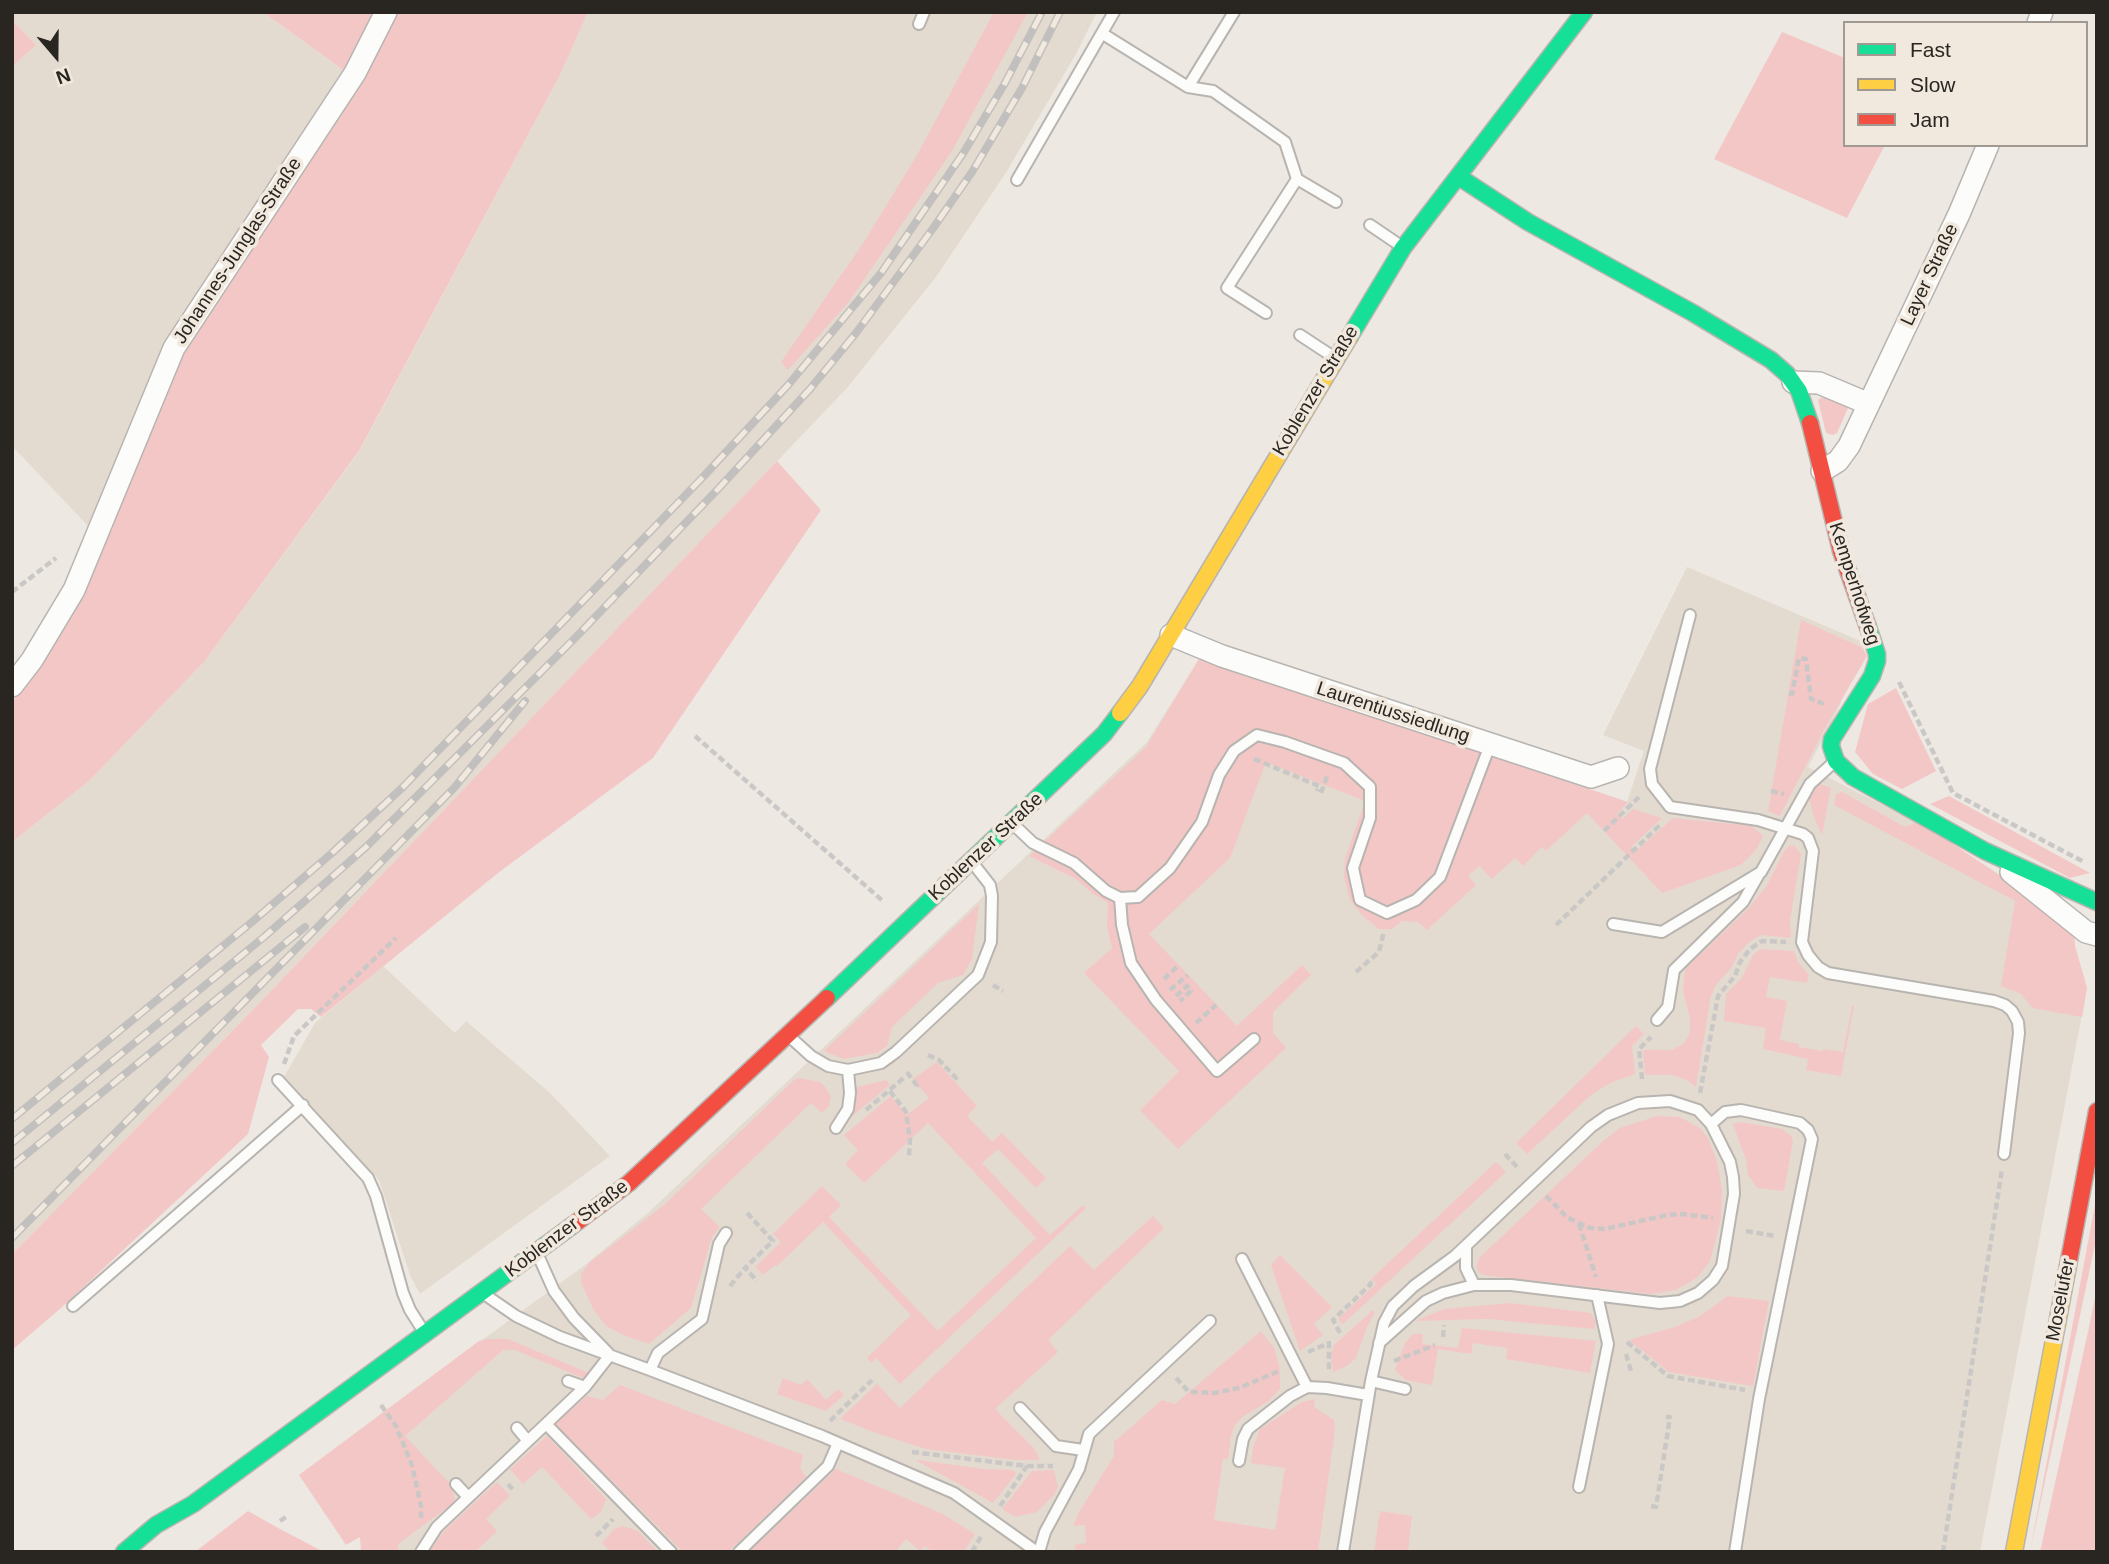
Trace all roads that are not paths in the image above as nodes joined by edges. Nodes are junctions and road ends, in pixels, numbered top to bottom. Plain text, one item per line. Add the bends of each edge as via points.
1 (386, 12) edge
2 (924, 12) edge
3 (1114, 12) edge
4 (1234, 12) edge
5 (1584, 12) edge
6 (919, 24) dead end
7 (1103, 34) junction
8 (1188, 87) junction
9 (1987, 147) edge
10 (1459, 177) junction
11 (1297, 179) junction
12 (1017, 180) dead end
13 (1336, 202) dead end
14 (1370, 225) dead end
15 (1404, 247) junction
16 (1266, 313) dead end
17 (1300, 335) dead end
18 (1335, 358) junction
19 (1793, 382) junction
20 (1869, 404) junction
21 (1822, 471) junction
22 (1690, 615) dead end
23 (1171, 635) junction
24 (12, 686) edge
25 (1490, 745) junction
26 (1836, 761) junction
27 (1618, 768) dead end
28 (1012, 823) junction
29 (1784, 827) junction
30 (1985, 851) junction
31 (971, 861) junction
32 (1761, 872) junction
33 (1120, 898) junction
34 (2097, 902) edge
35 (1613, 924) dead end
36 (2097, 935) edge
37 (1657, 1020) dead end
38 (788, 1035) junction
39 (1254, 1039) dead end
40 (848, 1070) junction
41 (278, 1080) road end
42 (303, 1105) junction
43 (2097, 1111) edge
44 (1711, 1124) junction
45 (836, 1128) road end
46 (2004, 1154) road end
47 (726, 1233) dead end
48 (1466, 1246) junction
49 (537, 1253) junction
50 (1242, 1259) dead end
51 (1474, 1285) junction
52 (1599, 1292) junction
53 (482, 1293) junction
54 (74, 1306) dead end
55 (1210, 1321) dead end
56 (425, 1334) junction
57 (1379, 1343) junction
58 (610, 1354) junction
59 (650, 1370) junction
60 (568, 1381) dead end
61 (1371, 1381) junction
62 (585, 1387) junction
63 (1307, 1387) junction
64 (1405, 1389) dead end
65 (1368, 1395) junction
66 (1020, 1408) dead end
67 (546, 1424) junction
68 (517, 1428) dead end
69 (528, 1441) junction
70 (838, 1443) junction
71 (1083, 1450) junction
72 (1239, 1461) dead end
73 (456, 1484) dead end
74 (1579, 1487) dead end
75 (2025, 1488) junction
76 (468, 1497) junction
77 (193, 1504) junction
78 (166, 1538) dead end
79 (422, 1550) edge
80 (124, 1552) edge
81 (671, 1552) edge
82 (739, 1552) edge
83 (1038, 1552) edge
84 (1343, 1552) edge
85 (1735, 1552) edge
86 (2002, 1552) edge
87 (2014, 1552) edge

1 - 24 street, Johannes-Junglas-Straße via 355,73 174,348 74,590 33,660
2 - 6 lane
3 - 7 lane
4 - 8 lane
5 - 10 street, Koblenzer Straße
7 - 8 lane
7 - 12 lane
8 - 11 lane via 1213,90 1286,142
9 - 20 street, Layer Straße
10 - 15 street, Koblenzer Straße
10 - 19 street, Kemperhofweg via 1528,222 1771,360
11 - 13 lane
11 - 16 lane via 1227,288
14 - 15 lane
15 - 18 street, Koblenzer Straße
17 - 18 lane
18 - 23 street, Koblenzer Straße
19 - 20 street via 1819,383
19 - 21 street, Kemperhofweg via 1807,410
20 - 21 street via 1844,454
21 - 26 street, Kemperhofweg via 1841,551 1877,654 1875,668 1832,739
22 - 29 lane via 1650,769 1652,784 1670,807
23 - 25 street, Laurentiussiedlung
23 - 28 street, Koblenzer Straße via 1110,726
25 - 27 street, Laurentiussiedlung via 1591,777
25 - 33 lane via 1440,877 1416,900 1387,913 1360,900 1353,867 1370,818 1370,787 1344,763 1257,735 1234,751 1219,775 1202,822 1170,868 1138,897
26 - 29 lane via 1810,784
26 - 30 street via 1853,777
28 - 31 street, Koblenzer Straße
28 - 33 lane via 1033,844 1074,863
29 - 32 lane
29 - 46 lane via 1804,834 1813,850 1802,942 1818,967 1828,973 1994,1001 2012,1011 2018,1022 2006,1101
30 - 34 street
30 - 36 street via 2086,933
31 - 38 street, Koblenzer Straße
31 - 40 lane via 990,885 992,896 991,942 978,975 881,1063
32 - 35 lane via 1662,932
32 - 37 lane via 1744,902 1674,970 1668,1007
33 - 39 lane via 1131,963 1156,1000 1217,1070
38 - 40 lane via 828,1066
38 - 49 street, Koblenzer Straße via 671,1146
40 - 45 lane via 848,1109
41 - 42 lane
42 - 54 lane
42 - 56 lane via 372,1185 403,1293
43 - 75 street, Moselufer
44 - 48 lane via 1698,1110 1670,1101 1618,1110 1591,1128
44 - 52 lane via 1722,1143 1734,1194 1717,1274 1698,1293 1670,1303
44 - 85 lane via 1725,1112 1741,1110 1800,1123 1812,1139 1761,1393
47 - 59 lane via 719,1244 702,1319 658,1353
48 - 51 lane via 1466,1268
48 - 57 lane via 1393,1306
49 - 53 street, Koblenzer Straße
49 - 58 lane via 554,1291
50 - 63 lane
51 - 52 lane
51 - 57 lane via 1426,1301
52 - 74 lane via 1608,1343
53 - 56 street, Koblenzer Straße
53 - 58 lane via 560,1337
55 - 71 lane via 1089,1434
56 - 77 street, Koblenzer Straße
57 - 61 lane
58 - 59 lane
58 - 62 lane
59 - 70 lane
60 - 62 lane
61 - 64 lane
61 - 65 lane
62 - 67 lane
63 - 65 lane
63 - 72 lane via 1248,1429
65 - 84 lane
66 - 71 lane via 1055,1446
67 - 69 lane
67 - 81 lane
68 - 69 lane
69 - 76 lane
70 - 82 lane via 828,1466
70 - 83 lane via 954,1493
71 - 83 lane via 1079,1469
73 - 76 lane
75 - 86 street
75 - 87 street
76 - 79 lane via 436,1527
77 - 78 street, Koblenzer Straße
77 - 80 street, Koblenzer Straße via 156,1525

